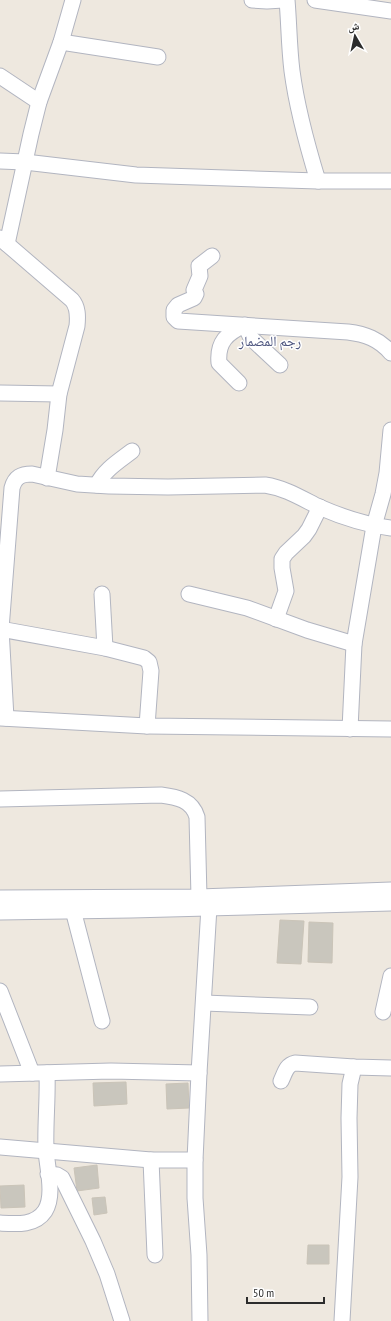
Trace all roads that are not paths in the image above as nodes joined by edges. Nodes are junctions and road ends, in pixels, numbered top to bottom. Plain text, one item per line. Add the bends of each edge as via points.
1 (73, 0) edge
2 (252, 0) edge
3 (283, 0) edge
4 (287, 0) edge
5 (315, 0) edge
6 (391, 11) edge
7 (61, 42) junction
8 (158, 57) dead end
9 (0, 76) edge
10 (39, 102) junction
11 (0, 162) edge
12 (25, 162) junction
13 (318, 181) junction
14 (391, 181) edge
15 (4, 241) edge
16 (212, 256) dead end
17 (245, 325) junction
18 (391, 353) edge
19 (280, 365) dead end
20 (239, 383) dead end
21 (0, 393) edge
22 (59, 394) junction
23 (391, 430) edge
24 (132, 451) dead end
25 (47, 478) junction
26 (97, 485) junction
27 (320, 507) junction
28 (374, 526) junction
29 (391, 528) edge
30 (102, 594) dead end
31 (188, 594) dead end
32 (276, 619) junction
33 (0, 629) edge
34 (354, 644) junction
35 (105, 648) junction
36 (3, 718) edge
37 (147, 726) junction
38 (350, 729) junction
39 (391, 729) edge
40 (0, 799) edge
41 (391, 890) edge
42 (0, 898) edge
43 (204, 902) junction
44 (391, 903) edge
45 (73, 910) junction
46 (0, 912) edge
47 (391, 976) edge
48 (1, 998) edge
49 (204, 1003) junction
50 (310, 1007) dead end
51 (383, 1012) dead end
52 (102, 1021) dead end
53 (354, 1067) junction
54 (391, 1068) edge
55 (40, 1073) junction
56 (199, 1073) junction
57 (0, 1074) edge
58 (281, 1081) dead end
59 (0, 1147) edge
60 (46, 1150) junction
61 (151, 1160) junction
62 (195, 1160) junction
63 (48, 1174) junction
64 (0, 1223) edge
65 (155, 1255) dead end
66 (122, 1321) edge
67 (200, 1321) edge
68 (342, 1321) edge

1 - 7 street
2 - 3 street
4 - 13 street via 296,94
5 - 6 street
7 - 8 street
7 - 10 street
9 - 10 street
10 - 12 street
11 - 12 street
12 - 13 street via 136,175
12 - 15 street
13 - 14 street
15 - 22 street via 75,304 77,326
16 - 17 street via 199,266 200,276 194,298 178,305 174,310 174,317 178,321
17 - 18 street via 362,334 371,337
17 - 19 street via 251,338
17 - 20 street via 227,337 218,353 219,363
21 - 22 street
22 - 25 street
23 - 28 street via 387,473
24 - 26 street via 106,471
25 - 26 street
25 - 33 street via 25,474 14,481
26 - 27 street via 276,486
27 - 28 street
27 - 32 street via 304,536 282,559 286,591
28 - 29 street
28 - 34 street
30 - 35 street
31 - 32 street via 247,608
32 - 34 street
33 - 35 street
33 - 36 street
34 - 38 street
35 - 37 street via 139,656 149,662 151,671
36 - 37 street
37 - 38 street
38 - 39 street
40 - 43 street via 161,795 186,800 197,817
41 - 43 street
42 - 43 street
43 - 44 street
43 - 45 street
43 - 49 street
45 - 46 street
45 - 52 street
47 - 51 street
48 - 55 street
49 - 50 street
49 - 56 street
53 - 54 street
53 - 58 street via 295,1063 290,1064
53 - 68 street via 350,1084 350,1177
55 - 56 street
55 - 57 street
55 - 60 street
56 - 62 street
59 - 60 street
60 - 61 street
60 - 63 street
61 - 62 street
61 - 65 street
62 - 67 street
63 - 64 street via 50,1188 45,1211 35,1220 16,1224
63 - 66 street via 62,1178 81,1215 106,1274

